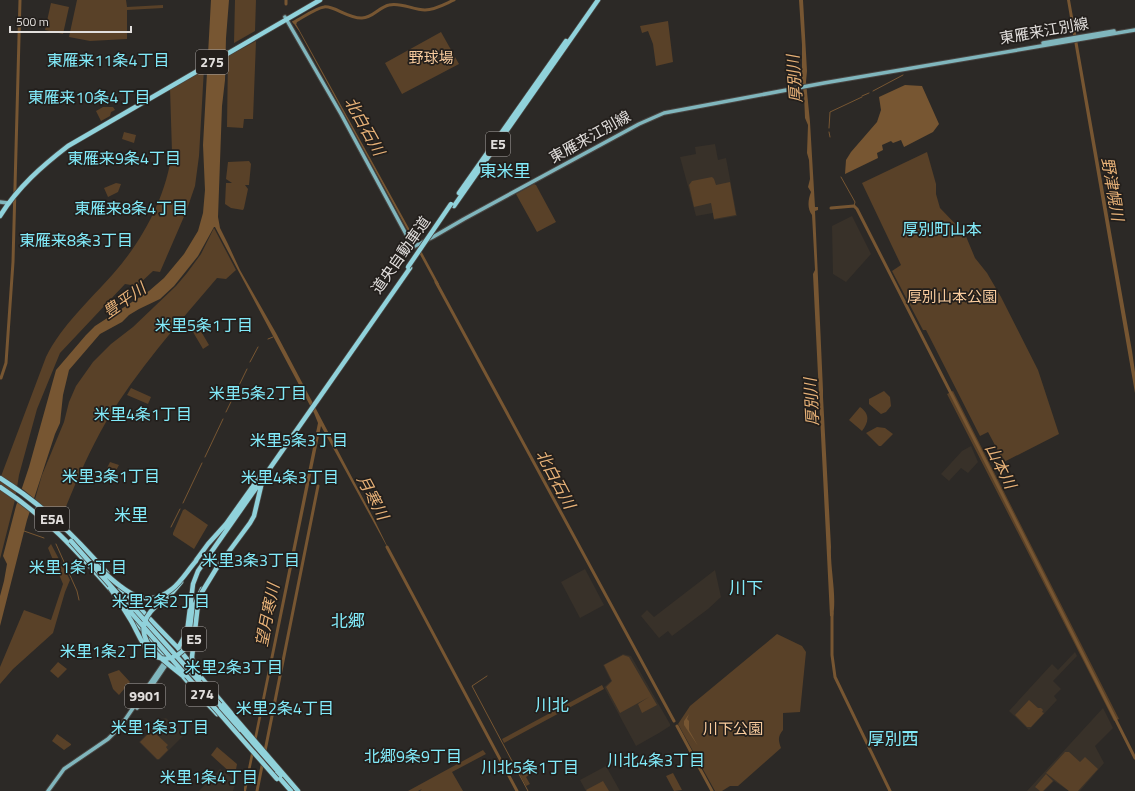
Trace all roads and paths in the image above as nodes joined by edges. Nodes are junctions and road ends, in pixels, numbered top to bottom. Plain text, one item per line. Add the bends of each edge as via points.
1 (315, 0) edge
2 (320, 0) edge
3 (595, 0) edge
4 (598, 0) edge
5 (286, 19) junction
6 (1135, 29) edge
7 (541, 80) junction
8 (5, 203) edge
9 (0, 214) edge
10 (263, 475) junction
11 (0, 478) edge
12 (0, 482) edge
13 (0, 487) edge
14 (227, 525) junction
15 (71, 541) junction
16 (196, 561) junction
17 (96, 565) junction
18 (216, 570) junction
19 (119, 600) junction
20 (135, 604) junction
21 (177, 647) junction
22 (170, 657) junction
23 (219, 707) junction
24 (231, 713) junction
25 (224, 720) junction
26 (50, 791) edge
27 (287, 791) edge
28 (291, 791) edge
29 (295, 791) edge
30 (298, 791) edge

1 - 5 highway, 275
2 - 5 highway, 275
3 - 7 highway, 道央自動車道 / E5
4 - 7 highway, 道央自動車道 / E5
5 - 6 main road, 東雁来江別線 via 413,247 652,117 685,108 815,84
5 - 8 highway, 275 via 67,144 43,162
7 - 10 highway, 道央自動車道 / E5, bridge
8 - 9 highway, 275
10 - 14 highway, E5
10 - 18 highway, E5 via 254,516
11 - 20 highway, 274 via 43,508 69,532
12 - 15 highway, E5A via 37,510
12 - 17 highway, E5A, bridge via 49,516
13 - 19 highway, 274, bridge via 48,522
14 - 16 highway, E5, bridge
14 - 21 highway via 194,575 186,626
15 - 18 highway, bridge via 118,599 144,644 159,658 174,657 186,648 191,637 196,600
15 - 22 highway, E5A, bridge
16 - 17 highway, bridge via 173,589 153,598 128,593
16 - 23 highway, E5, bridge via 180,584 148,614 143,631 157,655
17 - 22 highway, E5A, bridge
18 - 23 highway, E5, bridge via 198,600 192,662 197,675
19 - 22 highway
19 - 25 highway, 274, bridge
20 - 21 highway
20 - 24 highway, 274, bridge
21 - 22 main road, 9901
21 - 24 highway
22 - 23 highway, E5A, bridge
22 - 25 highway, bridge via 203,699
22 - 26 main road, 9901 via 120,730 66,771
23 - 28 highway, E5, bridge
23 - 29 highway, E5
24 - 30 highway, 274
25 - 27 highway, 274, bridge

